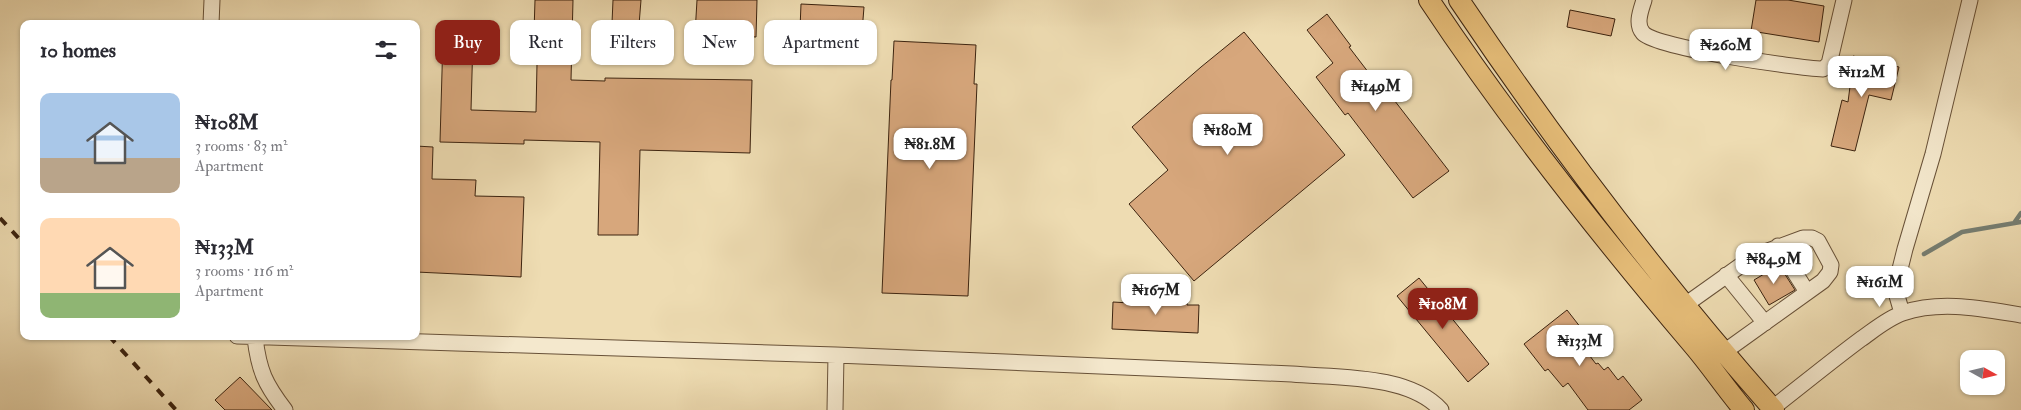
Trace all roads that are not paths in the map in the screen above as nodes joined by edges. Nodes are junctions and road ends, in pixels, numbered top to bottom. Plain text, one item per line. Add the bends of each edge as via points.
1 (212, 0) edge
2 (1429, 0) edge
3 (1459, 0) edge
4 (1644, 0) edge
5 (1844, 0) edge
6 (1970, 0) edge
7 (211, 20) edge
8 (1778, 246) junction
9 (1726, 275) junction
10 (1807, 292) junction
11 (1898, 301) junction
12 (1685, 305) junction
13 (2021, 315) edge
14 (1765, 323) junction
15 (255, 340) edge
16 (323, 340) edge
17 (1724, 352) junction
18 (836, 355) junction
19 (1742, 408) edge
20 (1772, 409) edge
21 (285, 410) edge
22 (835, 410) edge
23 (1441, 410) edge

1 - 7 street
2 - 19 main road via 1520,131 1610,248
3 - 12 main road via 1574,164
4 - 5 street via 1640,26 1644,35 1652,40 1819,69 1829,64
6 - 11 street via 1933,154 1905,249
8 - 9 street via 1754,256
8 - 10 street
8 - 10 street via 1803,238 1818,241 1830,264 1830,272
9 - 12 street
9 - 14 street
10 - 14 street
11 - 13 street
11 - 20 street via 1882,324
12 - 17 main road
14 - 17 street
15 - 21 street via 262,377
16 - 18 street
17 - 20 main road
18 - 22 street
18 - 23 street via 1367,380 1400,385

